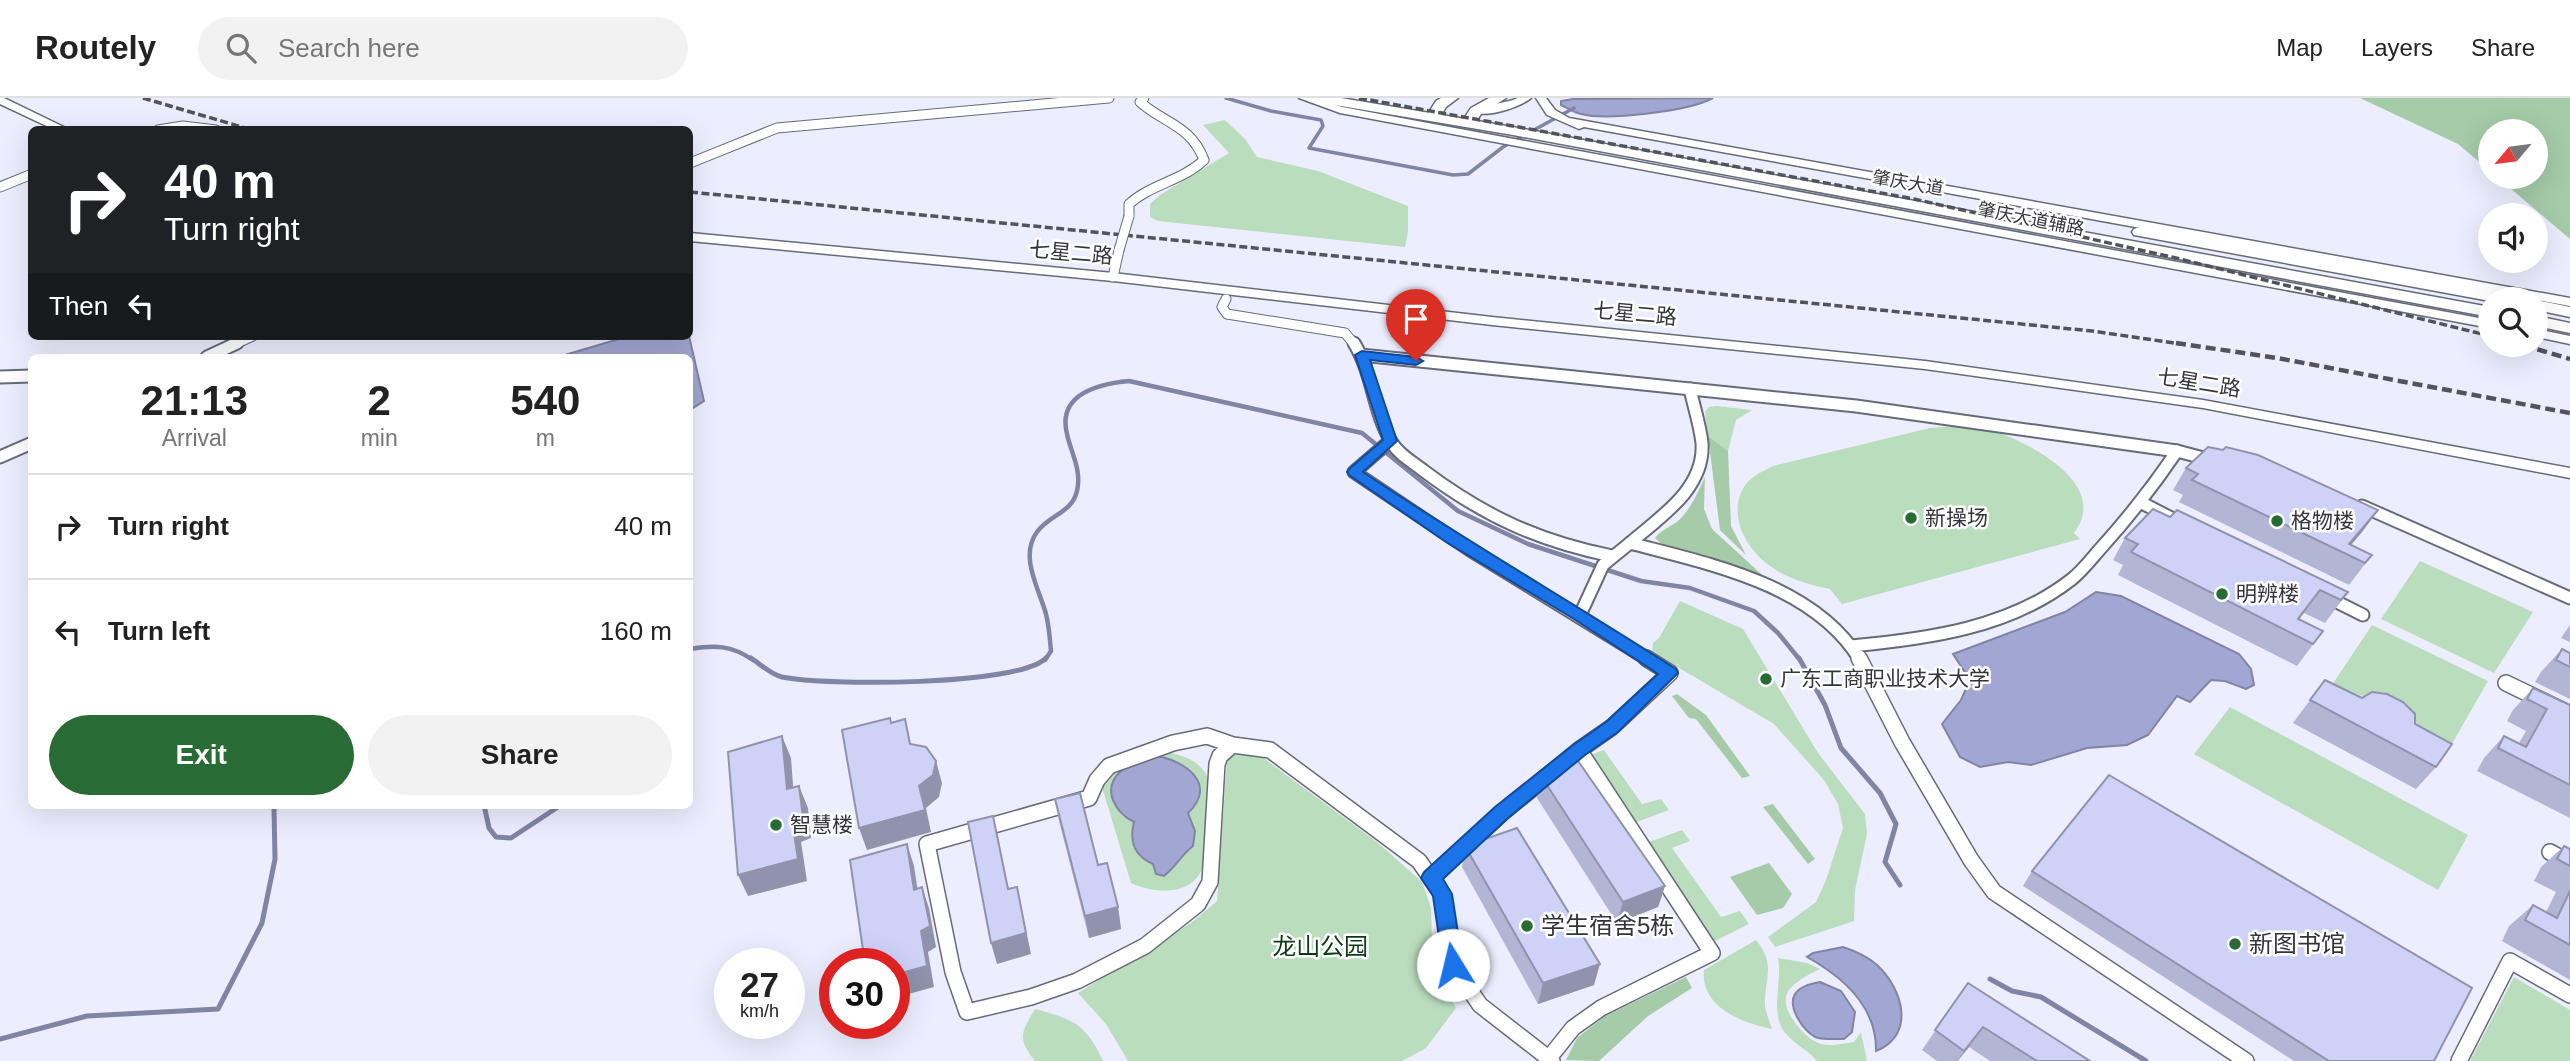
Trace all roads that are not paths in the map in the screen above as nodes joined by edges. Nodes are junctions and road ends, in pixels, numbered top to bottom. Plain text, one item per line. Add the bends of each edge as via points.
1 (1109, 98) edge
2 (1144, 98) edge
3 (1304, 98) edge
4 (1317, 98) edge
5 (1499, 98) edge
6 (1526, 98) edge
7 (1541, 98) edge
8 (0, 100) edge
9 (1436, 104) edge
10 (0, 109) edge
11 (1472, 117) junction
12 (1565, 124) junction
13 (37, 126) edge
14 (56, 126) edge
15 (1595, 134) junction
16 (1643, 135) junction
17 (1538, 141) junction
18 (693, 162) edge
19 (1677, 173) junction
20 (1747, 175) junction
21 (28, 176) edge
22 (0, 187) edge
23 (1839, 197) junction
24 (1129, 216) joint
25 (693, 237) edge
26 (693, 245) edge
27 (1113, 277) junction
28 (2478, 294) edge
29 (1226, 299) junction
30 (2570, 302) edge
31 (2548, 307) edge
32 (2478, 310) edge
33 (2570, 312) edge
34 (2478, 322) edge
35 (1492, 325) junction
36 (2548, 327) edge
37 (2548, 334) edge
38 (2569, 337) edge
39 (244, 340) edge
40 (214, 354) edge
41 (1362, 355) junction
42 (28, 376) edge
43 (0, 377) edge
44 (1690, 389) junction
45 (1390, 441) junction
46 (28, 445) edge
47 (2177, 452) junction
48 (0, 457) edge
49 (2227, 463) edge
50 (2570, 473) edge
51 (2570, 481) edge
52 (2352, 501) edge
53 (2142, 503) junction
54 (2191, 528) edge
55 (1630, 543) junction
56 (1607, 560) junction
57 (2314, 590) edge
58 (2570, 598) edge
59 (1580, 615) junction
60 (2362, 615) dead end
61 (1851, 646) junction
62 (2506, 684) dead end
63 (2570, 714) edge
64 (1232, 745) junction
65 (1579, 750) junction
66 (2550, 852) dead end
67 (2570, 863) edge
68 (1431, 878) junction
69 (2570, 995) edge
70 (1550, 1059) edge
71 (2246, 1061) edge
72 (2459, 1061) edge

1 - 18 street via 777,128
2 - 24 street via 1140,102 1147,111 1175,125 1202,152 1203,160 1189,172 1137,195 1129,204
3 - 17 street, 肇庆大道辅路 via 1340,110 1495,139
4 - 9 main road, 肇庆大道
5 - 11 main road
6 - 11 street
7 - 12 street, 肇庆大道辅路
8 - 14 street
9 - 11 main road, 肇庆大道
10 - 13 street
11 - 12 main road, 肇庆大道
11 - 17 main road, 肇庆大道
12 - 15 main road, 肇庆大道
12 - 16 street, 肇庆大道辅路
15 - 16 street
15 - 28 main road, 肇庆大道
16 - 30 street, 肇庆大道辅路
17 - 19 street, 肇庆大道辅路
17 - 20 main road, 肇庆大道
19 - 20 main road
19 - 23 street, 肇庆大道辅路
20 - 23 main road, 肇庆大道
21 - 22 street
23 - 32 main road, 肇庆大道
23 - 34 street, 肇庆大道辅路
24 - 27 street, bridge
25 - 27 street, 七星二路
26 - 29 street, 七星二路
27 - 35 street, 七星二路
29 - 35 street, 七星二路
29 - 41 street via 1223,307 1227,314 1345,333
31 - 33 main road
35 - 50 street, 七星二路 via 1926,365 2074,385 2216,406
35 - 51 street, 七星二路 via 1962,377 2206,412
36 - 38 main road
37 - 38 street
39 - 40 street
41 - 44 street
41 - 45 street
42 - 43 street
44 - 47 street via 1856,406
44 - 55 street via 1702,444 1698,472 1676,504
45 - 56 street via 1448,492 1475,509 1511,527
45 - 59 street via 1354,472 1451,538
46 - 48 street
47 - 49 street
47 - 53 street
52 - 58 street
53 - 54 street
53 - 61 street via 2074,578 2039,601 1949,633
55 - 56 street
55 - 61 street via 1749,578 1801,605
56 - 59 street
57 - 60 street
59 - 65 street via 1670,673 1612,727
61 - 71 street via 1902,743 1994,892
62 - 63 street
64 - 64 street via 1217,764 1210,882 1198,904 1145,946 1077,981 967,1012 953,972 928,844 1090,798 1095,781 1110,765 1182,739 1207,736
64 - 68 street via 1270,750 1419,861
65 - 68 street
65 - 70 street via 1712,953 1601,1008 1573,1028
66 - 67 street
68 - 70 street via 1442,894 1453,965 1480,1005
69 - 72 street via 2510,961

